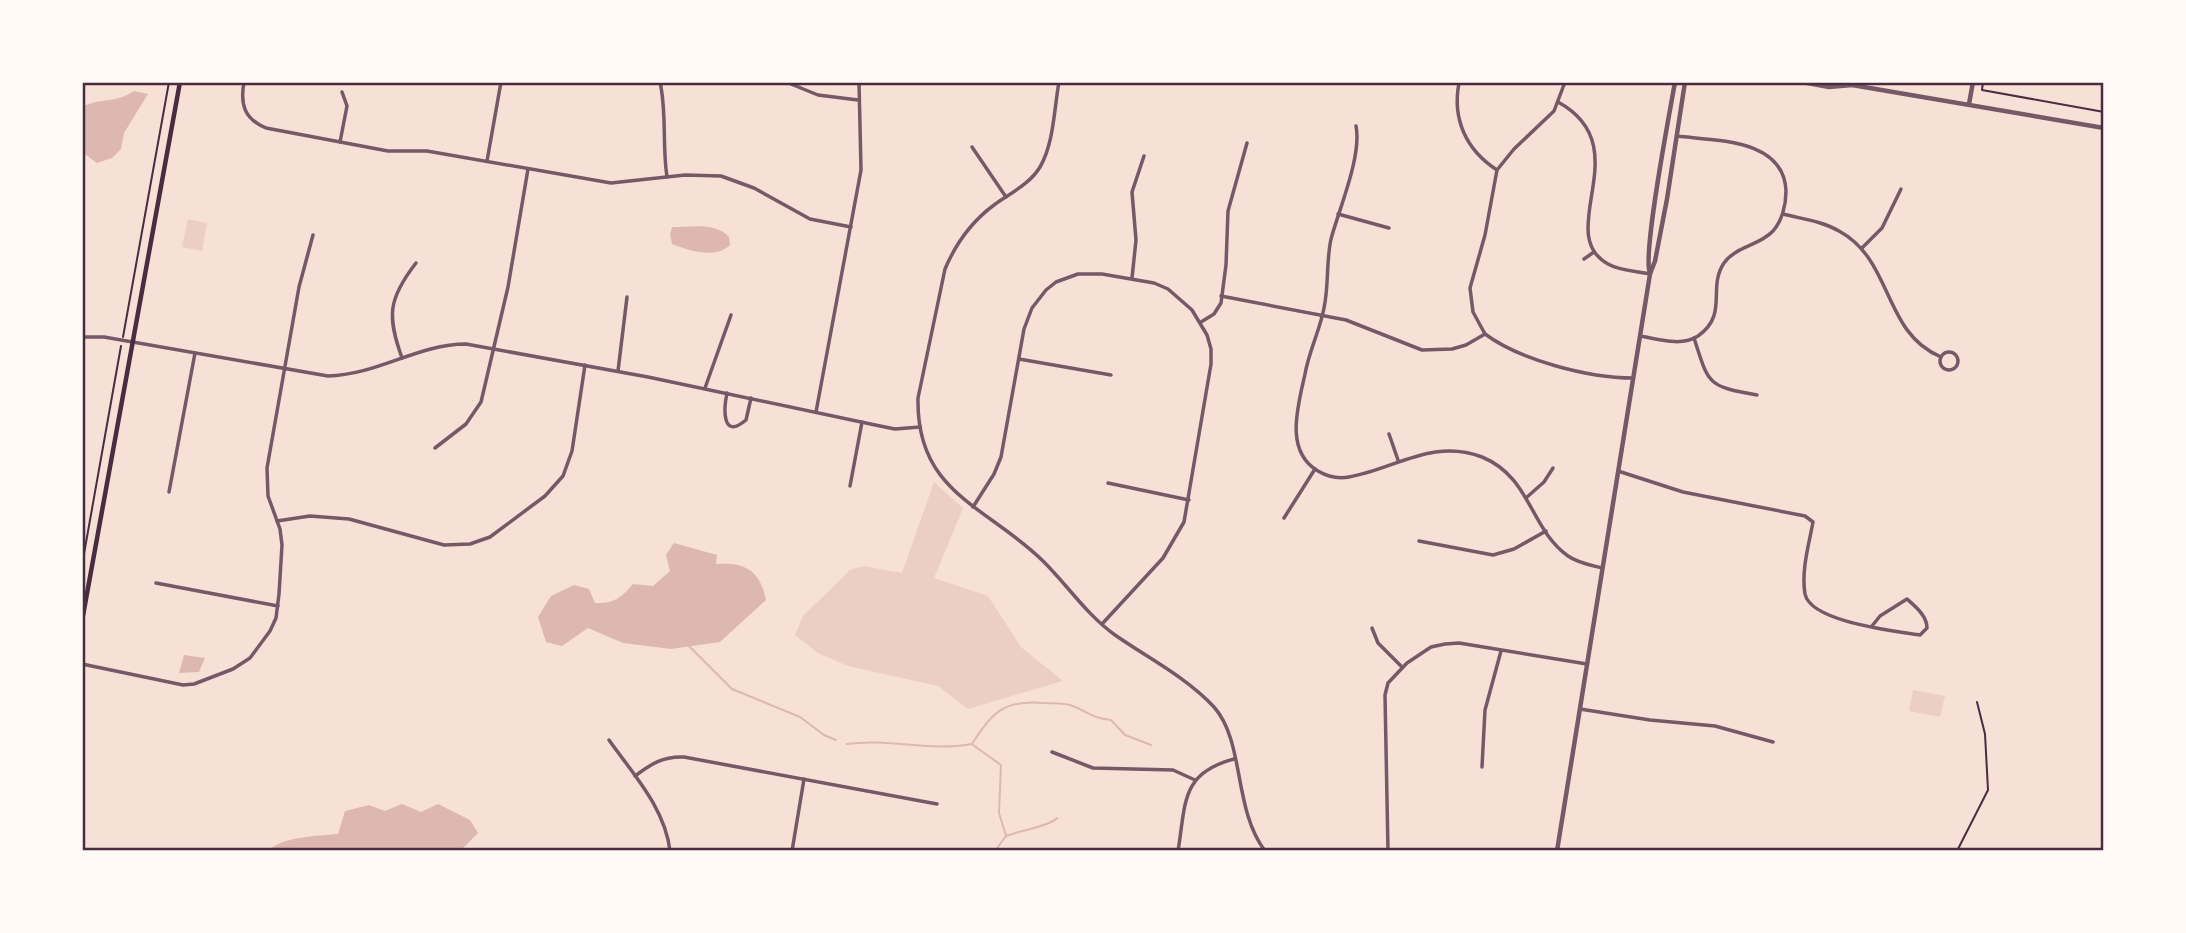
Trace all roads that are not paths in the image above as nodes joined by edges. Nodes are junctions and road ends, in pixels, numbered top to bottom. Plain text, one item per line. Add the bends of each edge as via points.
1 (180, 82) edge
2 (244, 82) edge
3 (501, 82) edge
4 (660, 82) edge
5 (786, 82) edge
6 (859, 82) edge
7 (1059, 82) edge
8 (1564, 82) edge
9 (1675, 82) edge
10 (1685, 82) edge
11 (1802, 82) edge
12 (1973, 82) edge
13 (1459, 83) edge
14 (1849, 84) edge
15 (342, 92) dead end
16 (858, 100) junction
17 (1558, 102) junction
18 (1969, 104) junction
19 (1356, 126) dead end
20 (2104, 128) edge
21 (1677, 136) junction
22 (340, 142) junction
23 (1247, 143) dead end
24 (972, 147) dead end
25 (1144, 156) dead end
26 (487, 161) junction
27 (528, 169) junction
28 (1497, 170) junction
29 (667, 177) junction
30 (1901, 189) dead end
31 (1006, 197) junction
32 (1338, 214) junction
33 (1783, 214) junction
34 (851, 227) junction
35 (1389, 228) dead end
36 (313, 235) dead end
37 (1862, 248) junction
38 (1594, 252) junction
39 (1584, 259) dead end
40 (416, 263) dead end
41 (1650, 274) junction
42 (1132, 278) junction
43 (1221, 296) junction
44 (627, 297) dead end
45 (732, 315) dead end
46 (1322, 315) junction
47 (1201, 322) junction
48 (1485, 334) junction
49 (1640, 335) junction
50 (82, 337) edge
51 (1694, 338) junction
52 (132, 342) junction
53 (493, 348) junction
54 (195, 353) junction
55 (1941, 357) junction
56 (402, 358) junction
57 (1019, 359) junction
58 (585, 365) junction
59 (284, 369) junction
60 (618, 371) junction
61 (1111, 375) dead end
62 (1633, 379) junction
63 (705, 388) junction
64 (727, 393) junction
65 (1757, 395) dead end
66 (751, 398) junction
67 (816, 412) junction
68 (862, 422) junction
69 (920, 427) junction
70 (1390, 434) dead end
71 (435, 448) dead end
72 (1398, 460) junction
73 (1553, 468) dead end
74 (1315, 469) junction
75 (1618, 471) junction
76 (1108, 483) dead end
77 (850, 486) dead end
78 (169, 492) dead end
79 (1527, 497) junction
80 (1189, 499) junction
81 (973, 507) junction
82 (1284, 518) dead end
83 (276, 521) junction
84 (1546, 531) junction
85 (1419, 541) dead end
86 (1603, 568) junction
87 (156, 583) dead end
88 (278, 606) junction
89 (82, 621) edge
90 (1102, 624) junction
91 (1872, 626) junction
92 (1372, 628) dead end
93 (1501, 651) junction
94 (82, 664) edge
95 (1587, 664) junction
96 (1402, 667) junction
97 (1580, 709) junction
98 (610, 740) dead end
99 (1773, 741) dead end
100 (1052, 752) dead end
101 (1234, 759) junction
102 (1482, 767) dead end
103 (635, 776) junction
104 (804, 779) junction
105 (1195, 780) junction
106 (937, 804) dead end
107 (670, 851) edge
108 (792, 851) edge
109 (1178, 851) edge
110 (1265, 851) edge
111 (1388, 851) edge
112 (1557, 851) edge

1 - 52 main road
2 - 22 street via 242,100 251,120 266,128
3 - 26 street
4 - 29 street
5 - 16 street via 818,95
6 - 16 street
7 - 31 street via 1039,170
8 - 17 street
9 - 41 street via 1647,267
10 - 21 street
11 - 14 street via 1829,87
12 - 18 street
13 - 28 street via 1456,97 1466,141
14 - 18 street
15 - 22 street via 347,106
16 - 34 street via 862,159
17 - 28 street
17 - 38 street via 1586,125 1595,148 1587,233
18 - 20 street
19 - 32 street via 1357,148
21 - 33 street via 1750,146 1768,156 1785,183
21 - 41 street
22 - 26 street
23 - 43 street via 1228,211
24 - 31 street
25 - 42 street via 1132,192 1136,240
26 - 27 street
27 - 29 street via 611,183
27 - 53 street
28 - 48 street via 1470,288 1473,312
29 - 34 street via 721,176 754,188 810,219
30 - 37 street via 1882,228
31 - 69 street via 969,226 945,269 918,398
32 - 35 street
32 - 46 street
33 - 37 street via 1827,225
33 - 51 street via 1771,233 1738,250 1723,264 1715,316
34 - 67 street
36 - 59 street
37 - 55 street via 1882,278 1900,322 1922,346
38 - 39 street
38 - 41 street via 1610,265
40 - 56 street via 392,305 392,328
41 - 49 street
42 - 47 street via 1168,289
42 - 57 street via 1078,274 1056,282 1038,298 1027,318
43 - 46 street
43 - 47 street via 1219,309
44 - 60 street
45 - 63 street
46 - 48 street via 1422,350 1452,349
46 - 74 street via 1296,419 1298,446
47 - 80 street via 1211,364
48 - 62 street via 1510,349 1557,365
49 - 51 street via 1674,342
49 - 62 street
50 - 52 street
51 - 65 street via 1705,372 1714,383 1726,390
52 - 54 street
52 - 89 main road
53 - 56 street via 452,344
53 - 58 street
53 - 71 street via 485,390 474,414
54 - 59 street
54 - 78 street
55 - 55 street via 1945,369 1957,365 1953,354
56 - 59 street via 342,376
57 - 61 street
57 - 81 street via 1001,457
58 - 60 street
58 - 83 street via 572,451 563,476 500,531 470,544 444,545 349,519 310,516
59 - 83 street via 267,468 268,496
60 - 63 street
62 - 75 street
63 - 64 street
64 - 66 street
64 - 66 street via 723,416 733,426 746,420
66 - 67 street
67 - 68 street
68 - 69 street via 895,429
68 - 77 street
69 - 81 street via 936,470
70 - 72 street
72 - 74 street via 1345,478 1326,476
72 - 79 street via 1439,452 1469,453 1496,464
73 - 79 street
74 - 82 street
75 - 86 street
75 - 91 street via 1683,492 1805,516 1812,522 1805,573 1809,603 1835,618
76 - 80 street
79 - 84 street
80 - 90 street via 1184,522 1163,558
81 - 90 street via 1030,549
83 - 88 street via 282,545
84 - 85 street via 1493,555
84 - 86 street via 1570,557
86 - 95 street
87 - 88 street
88 - 94 street via 270,631 250,658 194,684
90 - 101 street via 1187,683 1214,708 1227,728
91 - 91 street via 1920,635 1927,622 1907,599
92 - 96 street via 1378,643
93 - 95 street
93 - 96 street via 1445,644 1431,647
93 - 102 street via 1485,710
95 - 97 street
96 - 111 street via 1388,683 1385,695
97 - 99 street via 1715,726
97 - 112 street
98 - 103 street
100 - 105 street via 1093,768 1163,769
101 - 105 street via 1209,767
101 - 110 street via 1252,831
103 - 104 street via 660,760 676,757
103 - 107 street via 660,814
104 - 106 street
104 - 108 street
105 - 109 street via 1188,793

